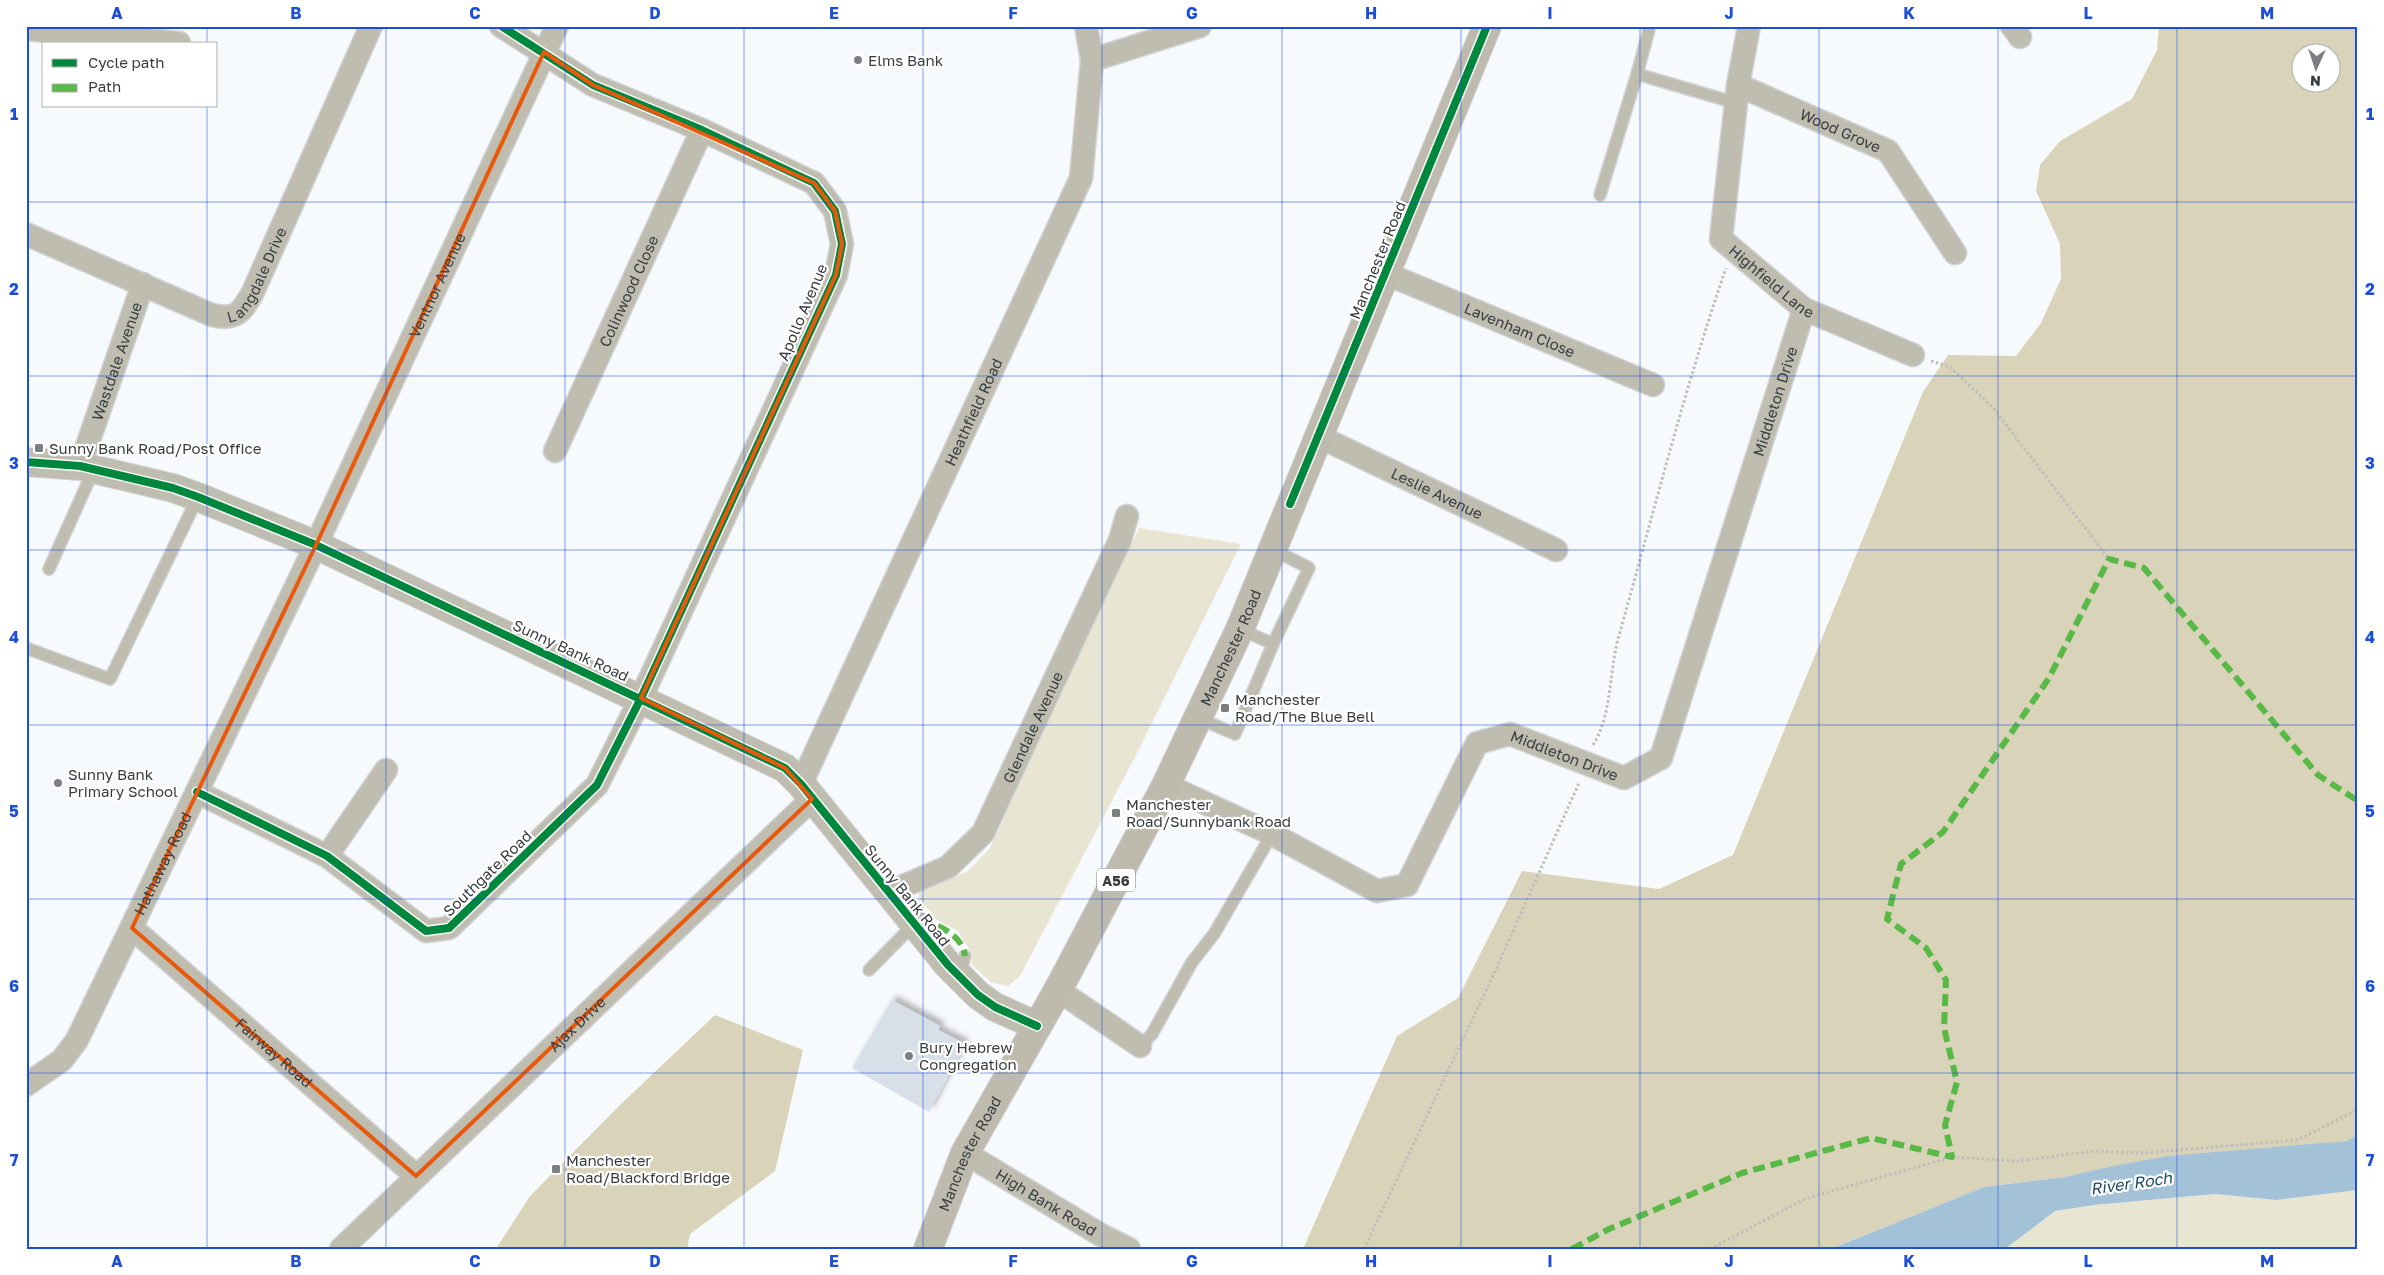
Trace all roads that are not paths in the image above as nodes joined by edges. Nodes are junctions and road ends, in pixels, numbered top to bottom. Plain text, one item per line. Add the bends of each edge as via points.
1 (371, 26) edge
2 (501, 26) edge
3 (557, 26) edge
4 (1086, 26) edge
5 (1200, 26) edge
6 (1487, 26) edge
7 (1650, 26) edge
8 (1749, 26) edge
9 (26, 30) edge
10 (182, 38) edge
11 (544, 52) junction
12 (1092, 60) junction
13 (1637, 74) junction
14 (1737, 94) junction
15 (702, 130) junction
16 (1600, 195) dead end
17 (26, 234) edge
18 (1955, 253) dead end
19 (1387, 274) junction
20 (143, 284) junction
21 (1804, 309) junction
22 (1913, 355) road end
23 (1653, 385) dead end
24 (1318, 436) junction
25 (555, 451) dead end
26 (26, 462) edge
27 (87, 467) junction
28 (198, 497) junction
29 (1127, 516) dead end
30 (316, 545) junction
31 (1272, 549) junction
32 (1556, 550) dead end
33 (49, 569) dead end
34 (1240, 629) junction
35 (1273, 644) junction
36 (26, 648) edge
37 (641, 698) junction
38 (1198, 718) junction
39 (386, 770) dead end
40 (1166, 785) junction
41 (197, 792) junction
42 (807, 792) junction
43 (1272, 834) junction
44 (326, 856) junction
45 (887, 893) junction
46 (923, 926) junction
47 (132, 928) junction
48 (869, 970) dead end
49 (1058, 990) junction
50 (1037, 1026) junction
51 (1140, 1046) joint
52 (26, 1085) edge
53 (965, 1153) junction
54 (416, 1176) junction
55 (1098, 1242) edge
56 (341, 1249) edge
57 (928, 1249) edge
58 (1129, 1249) edge

1 - 20 street, Langdale Drive via 245,306 237,314 223,317
2 - 11 street, Apollo Avenue
3 - 11 street, Ventnor Avenue
4 - 12 street, Heathfield Road
5 - 12 street
6 - 19 highway, Manchester Road / A56
7 - 13 lane
8 - 14 street, Highfield Lane
9 - 10 street
11 - 15 street, Apollo Avenue via 593,85
11 - 30 street, Ventnor Avenue
12 - 42 street, Heathfield Road via 1081,178
13 - 14 lane
13 - 16 lane
14 - 18 street, Wood Grove via 1888,151
14 - 21 street, Highfield Lane via 1721,239
15 - 25 street, Colinwood Close
15 - 37 street, Apollo Avenue via 814,183 835,211 842,244 836,275
17 - 20 street, Langdale Drive
19 - 23 street, Lavenham Close
19 - 24 highway, Manchester Road / A56
20 - 27 street, Wastdale Avenue
21 - 22 street, Highfield Lane
21 - 43 street, Middleton Drive via 1661,758 1624,778 1510,734 1477,743 1407,885 1377,891
24 - 31 highway, Manchester Road / A56
24 - 32 street, Leslie Avenue
26 - 27 street, Sunny Bank Road
27 - 28 street, Sunny Bank Road
27 - 33 lane
28 - 30 street, Sunny Bank Road
28 - 36 lane via 110,679
29 - 45 street, Glendale Avenue via 1120,540 983,834 948,867
30 - 37 street, Sunny Bank Road
30 - 41 street, Hathaway Road
31 - 34 highway, Manchester Road / A56
31 - 35 lane via 1309,568
34 - 35 lane
34 - 38 highway, Manchester Road / A56
35 - 38 lane via 1235,734
37 - 42 street, Sunny Bank Road via 784,768
37 - 44 street, Southgate Road via 597,786 449,928 426,931
38 - 40 highway, Manchester Road / A56
39 - 44 street
40 - 43 street, Middleton Drive
40 - 49 highway, Manchester Road / A56
41 - 44 street, Southgate Road
41 - 47 street, Hathaway Road
42 - 45 street, Sunny Bank Road
42 - 54 street, Ajax Drive
43 - 51 lane via 1214,934 1192,962 1152,1034
45 - 46 street, Sunny Bank Road
46 - 48 lane
46 - 50 street, Sunny Bank Road via 962,966 978,995 995,1007
47 - 52 street, Hathaway Road via 77,1040 62,1060
47 - 54 street, Fairway Road
49 - 50 highway, Manchester Road / A56
49 - 51 street
50 - 53 highway, Manchester Road / A56
53 - 55 street, High Bank Road
53 - 57 highway, Manchester Road / A56
54 - 56 street, Ajax Drive
55 - 58 street, High Bank Road

